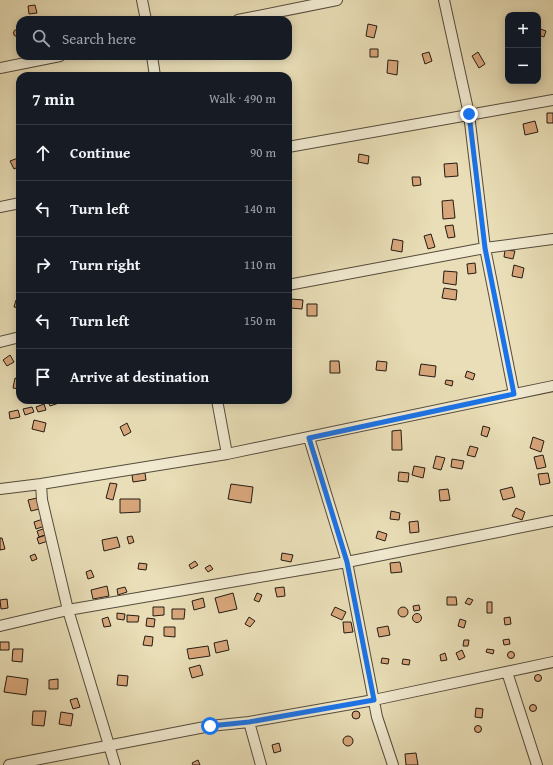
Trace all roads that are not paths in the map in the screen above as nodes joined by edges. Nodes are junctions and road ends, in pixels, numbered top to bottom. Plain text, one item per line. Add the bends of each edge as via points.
1 (142, 0) edge
2 (337, 0) edge
3 (444, 0) edge
4 (145, 16) edge
5 (258, 16) edge
6 (40, 60) edge
7 (153, 60) edge
8 (0, 68) edge
9 (154, 72) edge
10 (553, 100) edge
11 (469, 114) junction
12 (292, 146) edge
13 (16, 204) edge
14 (0, 207) edge
15 (553, 239) edge
16 (485, 248) junction
17 (292, 284) edge
18 (16, 338) edge
19 (0, 342) edge
20 (553, 386) edge
21 (514, 394) junction
22 (218, 404) edge
23 (309, 438) junction
24 (227, 454) junction
25 (41, 484) junction
26 (0, 488) edge
27 (553, 521) edge
28 (347, 562) junction
29 (68, 610) junction
30 (0, 626) edge
31 (553, 662) edge
32 (508, 672) junction
33 (374, 700) junction
34 (249, 722) junction
35 (109, 745) junction
36 (10, 765) edge
37 (115, 765) edge
38 (261, 765) edge
39 (393, 765) edge
40 (537, 765) edge

1 - 4 street
2 - 5 street
3 - 11 street
6 - 8 street
7 - 9 street
10 - 11 street
11 - 12 street
11 - 16 street
13 - 14 street
15 - 16 street
16 - 17 street
16 - 21 street
18 - 19 street
20 - 21 street
21 - 23 street
22 - 24 street
23 - 24 street
23 - 28 street
24 - 25 street
25 - 26 street
25 - 29 street via 42,500
27 - 28 street
28 - 29 street
28 - 33 street
29 - 30 street
29 - 35 street
31 - 32 street
32 - 33 street
32 - 40 street
33 - 34 street
33 - 39 street
34 - 35 street via 210,726
34 - 38 street
35 - 36 street
35 - 37 street

